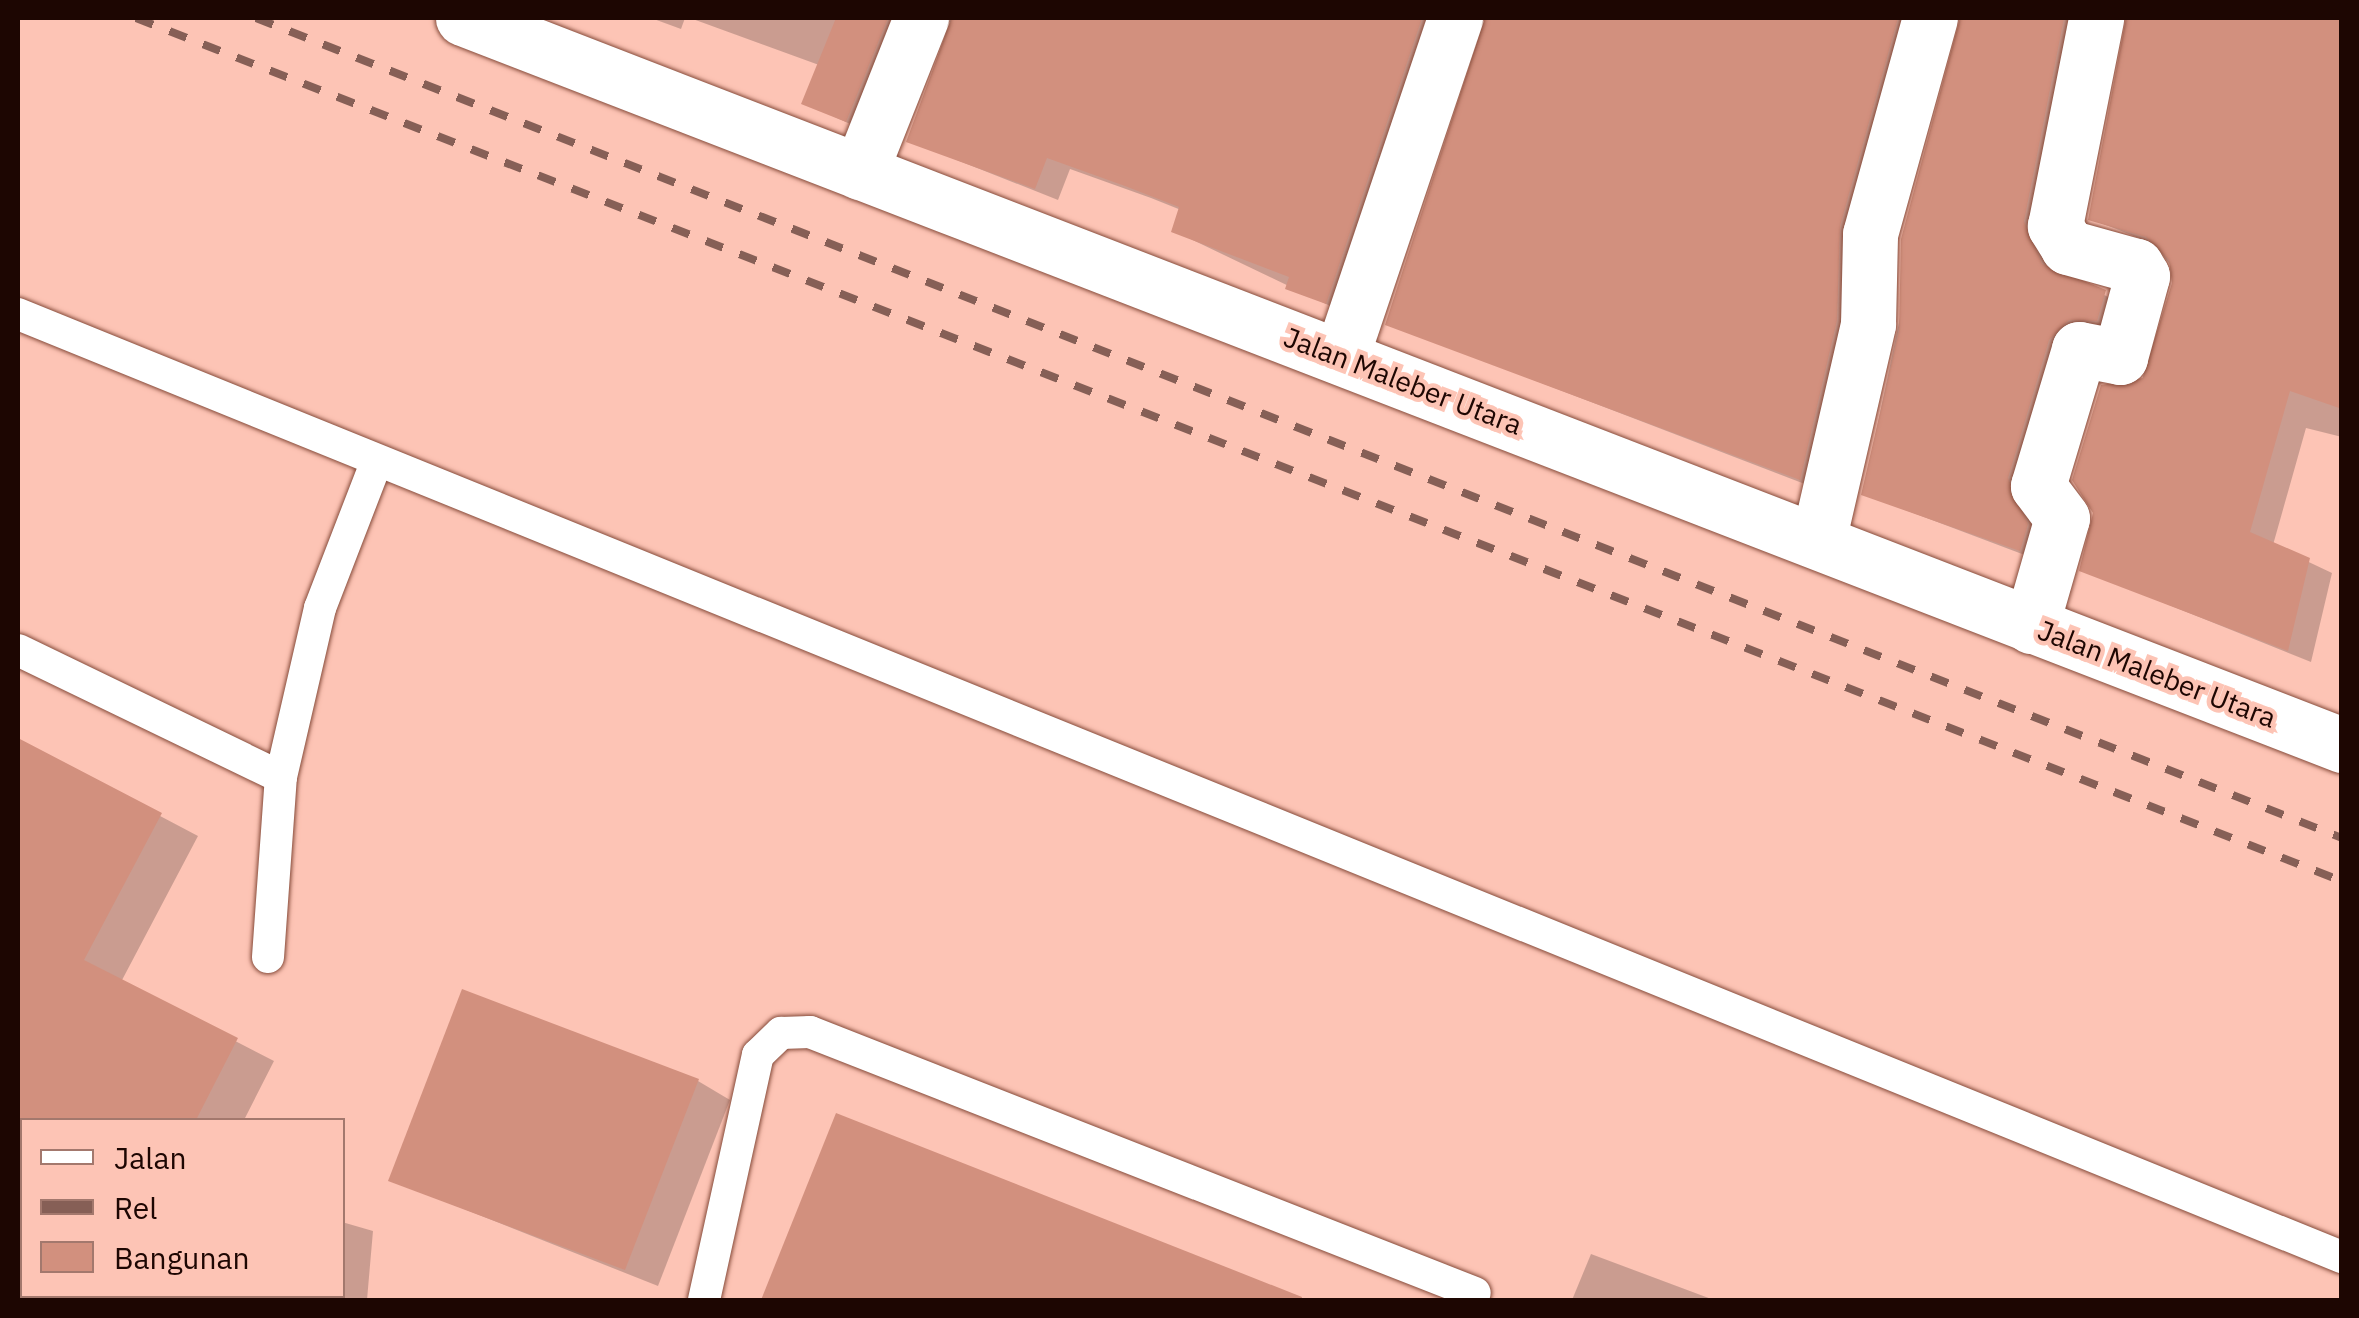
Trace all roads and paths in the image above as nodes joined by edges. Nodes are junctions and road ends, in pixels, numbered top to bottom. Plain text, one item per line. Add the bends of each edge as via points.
1 (921, 18) edge
2 (1455, 18) edge
3 (1930, 18) edge
4 (2096, 18) edge
5 (488, 22) edge
6 (860, 172) junction
7 (18, 314) edge
8 (1341, 357) junction
9 (376, 463) junction
10 (1818, 541) junction
11 (2031, 626) junction
12 (18, 650) edge
13 (2342, 745) edge
14 (281, 777) junction
15 (268, 958) dead end
16 (2342, 1257) edge
17 (1474, 1293) dead end
18 (704, 1300) edge

1 - 6 street
2 - 8 street
3 - 10 street via 1870,234 1868,324
4 - 11 street via 2055,226 2068,247 2136,266 2142,276 2120,357 2079,349 2038,486 2062,518
5 - 6 street, Jalan Maleber Utara
6 - 8 street, Jalan Maleber Utara
7 - 9 lane
8 - 10 street, Jalan Maleber Utara
9 - 14 lane via 320,608
9 - 16 lane
10 - 11 street, Jalan Maleber Utara
11 - 13 street, Jalan Maleber Utara
12 - 14 lane
14 - 15 lane
17 - 18 lane via 810,1032 781,1033 758,1054

